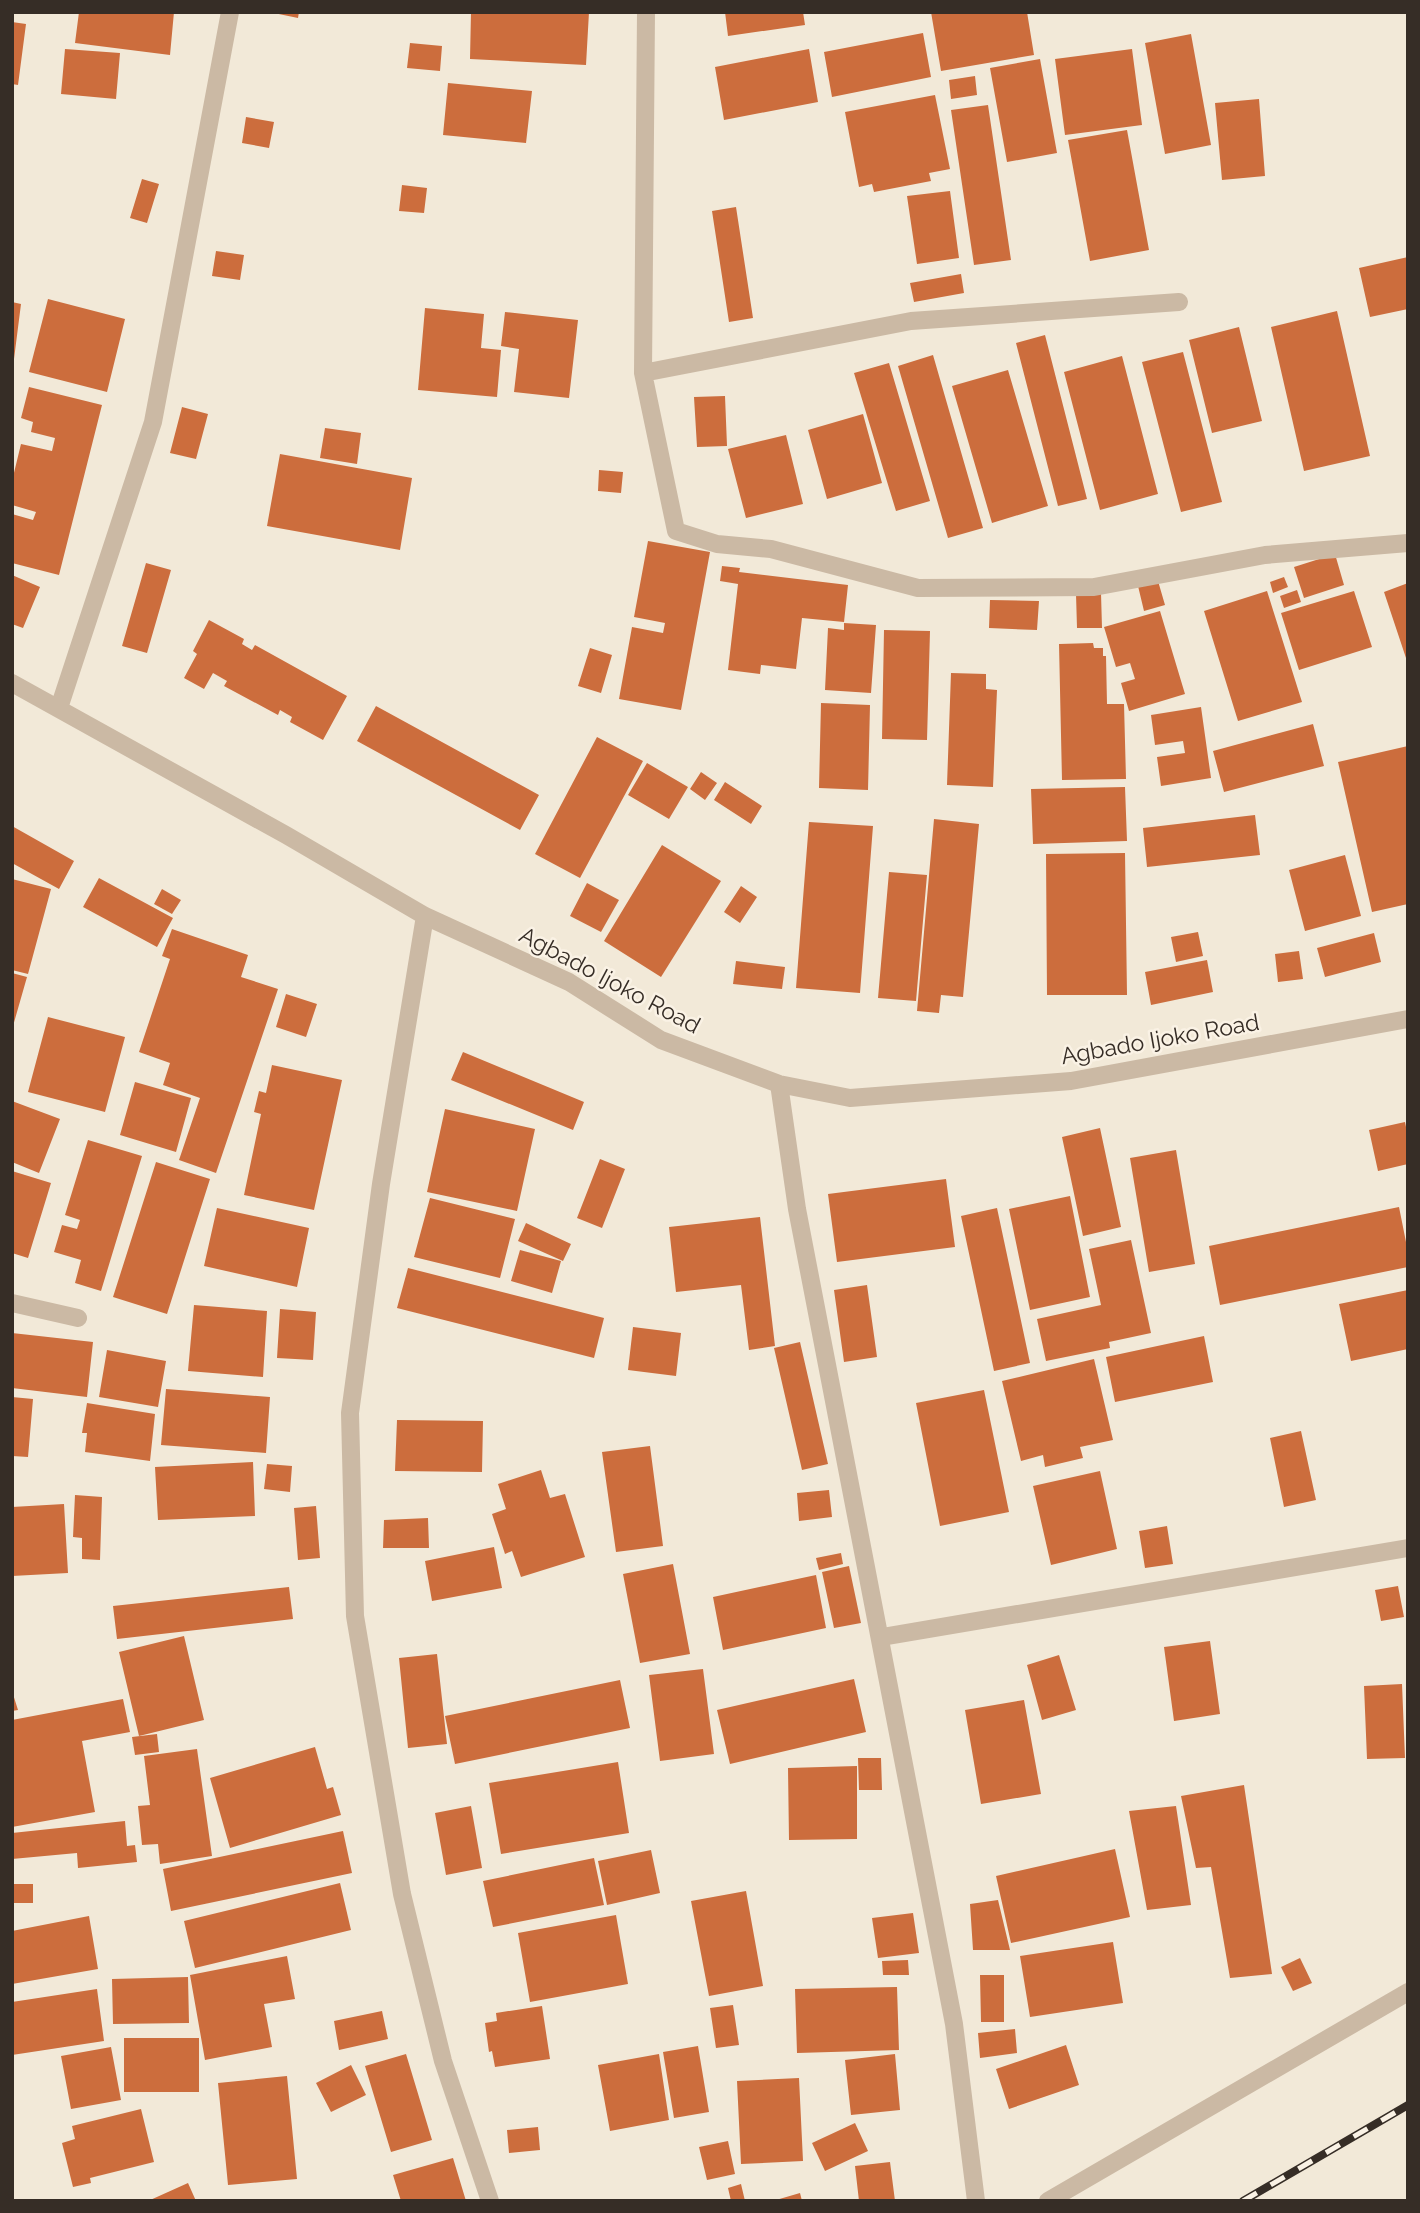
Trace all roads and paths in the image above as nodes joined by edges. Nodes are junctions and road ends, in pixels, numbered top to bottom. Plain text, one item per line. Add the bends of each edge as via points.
1 (230, 12) edge
2 (646, 12) edge
3 (1179, 302) dead end
4 (643, 373) junction
5 (1408, 543) edge
6 (12, 683) edge
7 (59, 708) junction
8 (425, 916) junction
9 (1408, 1019) edge
10 (779, 1084) junction
11 (12, 1303) edge
12 (78, 1318) dead end
13 (1408, 1548) edge
14 (882, 1637) junction
15 (1408, 1992) edge
16 (490, 2201) edge
17 (976, 2201) edge
18 (1048, 2201) edge

1 - 7 street via 153,422
2 - 4 street
3 - 4 street via 911,321
4 - 5 street via 676,531 717,544 771,549 918,588 1094,587 1265,555
6 - 7 street, Agbado Ijoko Road
7 - 8 street, Agbado Ijoko Road
8 - 10 street, Agbado Ijoko Road via 569,982 661,1040
8 - 16 street via 381,1184 350,1413 355,1616 402,1894 443,2061
9 - 10 street, Agbado Ijoko Road via 1071,1081 850,1098
10 - 14 street via 797,1209
11 - 12 street
13 - 14 street
14 - 17 street via 954,2024
15 - 18 street

